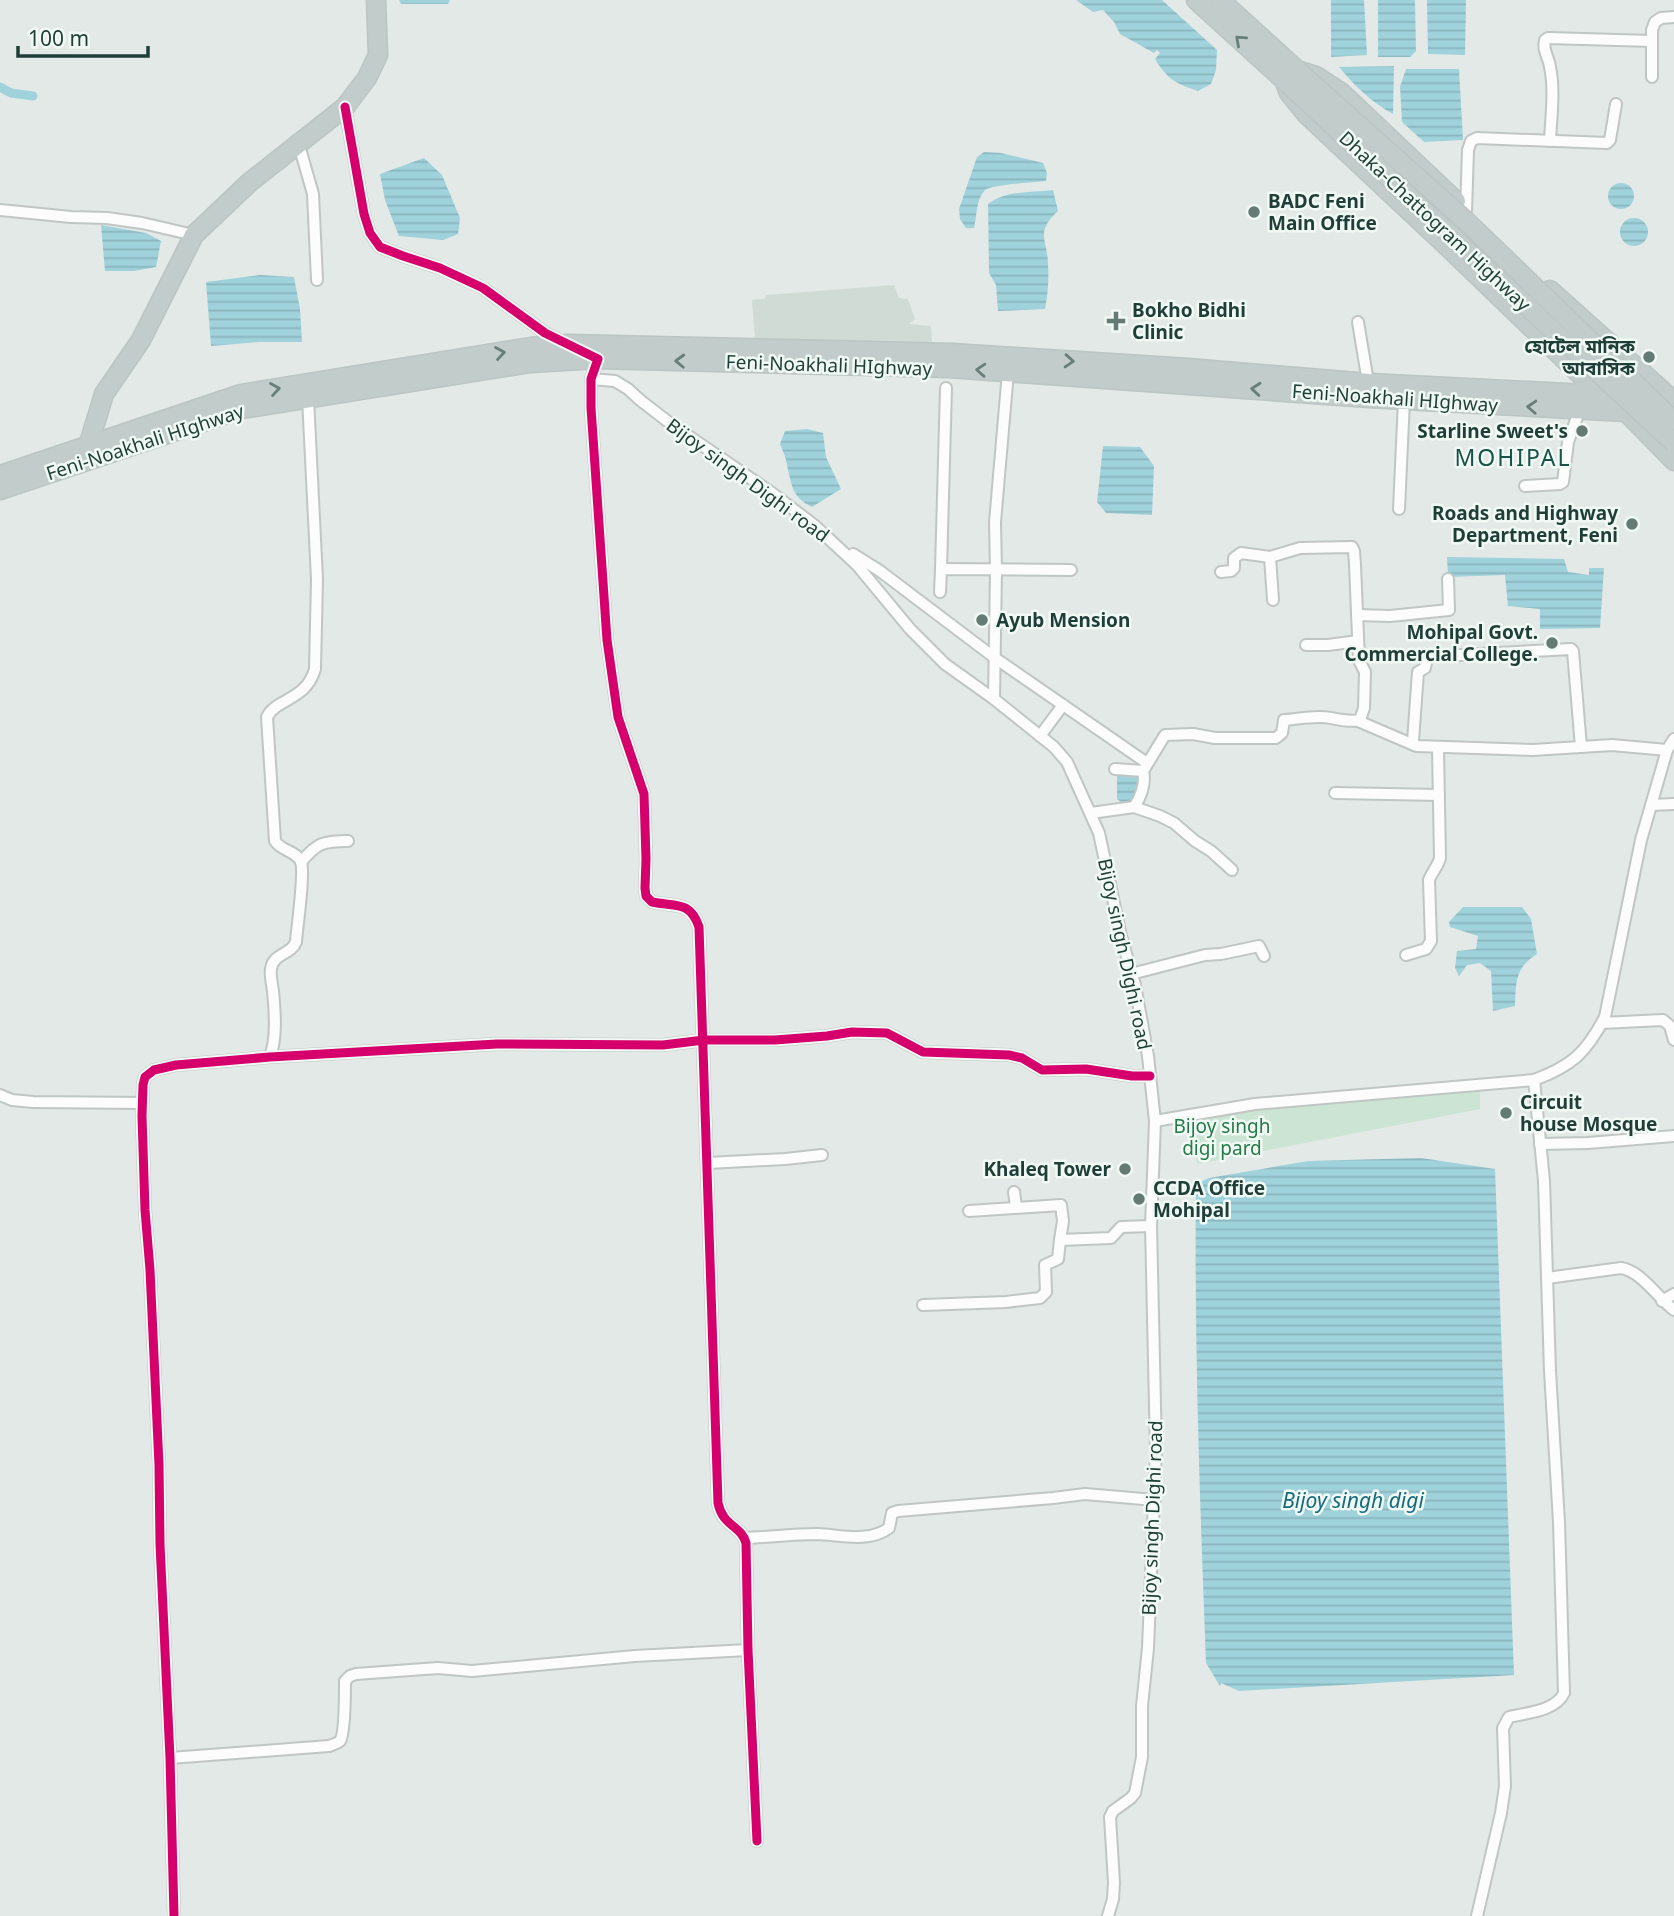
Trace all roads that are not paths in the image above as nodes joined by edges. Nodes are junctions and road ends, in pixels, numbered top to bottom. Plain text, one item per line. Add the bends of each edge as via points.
1 (376, 0) edge
2 (1196, 0) edge
3 (1220, 0) edge
4 (1674, 17) edge
5 (1652, 41) junction
6 (1291, 75) junction
7 (1652, 78) dead end
8 (1616, 104) dead end
9 (345, 107) junction
10 (1550, 141) junction
11 (299, 145) junction
12 (0, 210) edge
13 (1466, 211) junction
14 (194, 235) junction
15 (317, 280) dead end
16 (1359, 322) dead end
17 (568, 344) junction
18 (598, 359) junction
19 (1008, 372) junction
20 (591, 379) junction
21 (946, 388) dead end
22 (1369, 390) junction
23 (1605, 395) junction
24 (308, 398) junction
25 (1404, 400) junction
26 (1674, 404) edge
27 (1580, 409) junction
28 (1626, 412) junction
29 (1674, 421) edge
30 (90, 443) junction
31 (1674, 443) edge
32 (1674, 461) edge
33 (81, 462) junction
34 (0, 475) edge
35 (1525, 486) dead end
36 (0, 490) edge
37 (1399, 509) dead end
38 (839, 541) dead end
39 (1270, 557) junction
40 (941, 569) junction
41 (996, 570) junction
42 (1071, 570) dead end
43 (1221, 572) dead end
44 (1448, 579) dead end
45 (940, 592) dead end
46 (1273, 600) dead end
47 (1357, 615) junction
48 (1358, 641) junction
49 (1306, 645) dead end
50 (1443, 656) dead end
51 (995, 658) junction
52 (1426, 663) dead end
53 (994, 699) junction
54 (1063, 705) junction
55 (1357, 721) junction
56 (1040, 736) junction
57 (1674, 739) edge
58 (1414, 745) junction
59 (1581, 747) junction
60 (1438, 748) junction
61 (1667, 750) junction
62 (1145, 767) junction
63 (1115, 769) dead end
64 (1335, 793) dead end
65 (1439, 795) junction
66 (1674, 804) edge
67 (1651, 805) junction
68 (1134, 807) junction
69 (1091, 813) junction
70 (348, 841) dead end
71 (302, 862) junction
72 (1231, 870) dead end
73 (1406, 955) dead end
74 (1264, 956) dead end
75 (1131, 974) junction
76 (1602, 1023) junction
77 (704, 1040) junction
78 (1674, 1040) edge
79 (271, 1057) junction
80 (1150, 1076) junction
81 (1534, 1080) junction
82 (0, 1095) edge
83 (142, 1103) junction
84 (1155, 1121) junction
85 (1674, 1136) edge
86 (1540, 1144) junction
87 (822, 1155) dead end
88 (708, 1163) junction
89 (1014, 1192) dead end
90 (1016, 1208) junction
91 (969, 1211) dead end
92 (1151, 1226) junction
93 (1060, 1240) junction
94 (1547, 1278) junction
95 (1674, 1294) edge
96 (1662, 1301) junction
97 (923, 1305) dead end
98 (1674, 1310) edge
99 (1155, 1500) junction
100 (745, 1538) junction
101 (748, 1650) junction
102 (170, 1758) junction
103 (757, 1842) dead end
104 (174, 1916) edge
105 (1108, 1916) edge
106 (1477, 1916) edge

1 - 9 highway via 378,55
6 -> 2 highway, Dhaka-Chattogram Highway
3 - 6 highway, Dhaka-Chattogram Highway
4 - 5 street via 1655,22
5 - 7 street
5 - 10 street via 1545,40 1553,89
6 - 13 highway via 1316,76 1342,93
6 - 23 highway via 1289,93 1306,114
6 - 29 highway, Dhaka-Chattogram Highway, bridge via 1464,219
6 - 31 highway, Dhaka-Chattogram Highway, bridge
8 - 10 street via 1607,143
9 - 11 highway
9 - 17 street via 364,214 380,247 483,288
10 - 13 street via 1471,141
11 - 14 highway via 250,182
11 - 15 street via 313,194
12 - 14 street via 107,218
13 - 26 highway
14 - 30 highway via 141,340 104,394
16 - 22 street
17 - 18 street
17 -> 22 highway, Feni-Noakhali HIghway via 952,353 1188,368
30 -> 17 highway, Feni-Noakhali HIghway via 241,394
19 -> 18 highway, Feni-Noakhali HIghway
18 - 20 street
18 - 24 highway, Feni-Noakhali HIghway via 530,363
22 -> 19 highway, Feni-Noakhali HIghway
19 - 41 street via 995,522
20 - 53 street, Bijoy singh Dighi road via 615,381 628,389 814,525 858,565 945,664
20 - 77 street via 607,640 618,718 644,794 646,896 695,915
21 - 40 street
22 - 23 highway, Feni-Noakhali HIghway
22 - 25 highway, Feni-Noakhali HIghway
23 - 26 highway, Feni-Noakhali HIghway
23 - 28 highway
24 - 33 highway, Feni-Noakhali HIghway via 242,409
24 - 71 street via 317,579 315,669 299,694 270,712 267,725 276,844
27 -> 25 highway, Feni-Noakhali HIghway
25 - 37 street
26 - 28 highway, Feni-Noakhali HIghway
27 - 28 highway, Feni-Noakhali HIghway
27 - 35 street via 1568,442 1563,482
28 - 32 highway
30 - 33 highway
30 - 34 highway, Feni-Noakhali HIghway
33 - 36 highway, Feni-Noakhali HIghway
38 - 51 street
39 - 43 street via 1241,553 1234,558 1231,571
39 - 46 street
39 - 47 street via 1300,548 1352,547
40 - 41 street
40 - 45 street
41 - 42 street
41 - 51 street
44 - 47 street via 1450,610
47 - 48 street
48 - 49 street
48 - 55 street via 1365,672 1364,708
50 - 59 street via 1572,649
51 - 53 street
51 - 54 street
52 - 58 street via 1419,672
53 - 56 street, Bijoy singh Dighi road
54 - 56 street
54 - 62 street
55 - 58 street
55 - 62 street via 1284,720 1276,738 1165,735
56 - 69 street, Bijoy singh Dighi road via 1067,762
57 - 61 street
58 - 60 street
59 - 60 street
59 - 61 street
60 - 65 street
61 - 67 street
62 - 63 street
62 - 68 street via 1140,799
64 - 65 street
65 - 73 street via 1440,858 1429,880 1431,941 1426,949
66 - 67 street
67 - 76 street
68 - 69 street
68 - 72 street via 1174,823
69 - 75 street, Bijoy singh Dighi road
70 - 71 street via 317,845
71 - 79 street via 296,942 277,956 271,969 275,1008
74 - 75 street via 1259,946
75 - 80 street, Bijoy singh Dighi road
76 - 78 street via 1663,1020
76 - 81 street via 1579,1057
77 - 79 street via 663,1045 497,1044
77 - 80 street via 887,1034 923,1052 1009,1055 1042,1070
77 - 88 street
79 - 83 street via 154,1070 145,1077
80 - 84 street, Bijoy singh Dighi road
81 - 84 street via 1255,1104
81 - 86 street
82 - 83 street via 33,1102
83 - 102 street
84 - 92 street, Bijoy singh Dighi road
85 - 86 street
86 - 94 street
87 - 88 street
88 - 100 street via 718,1503 725,1520
89 - 90 street
90 - 91 street
90 - 93 street via 1061,1205
92 - 93 street via 1121,1227 1111,1238
92 - 99 street, Bijoy singh Dighi road
93 - 97 street via 1058,1259 1045,1265 1046,1292 1040,1298
94 - 96 street via 1629,1269
94 - 106 street via 1564,1693 1554,1705 1509,1717 1503,1728 1505,1786
95 - 96 street
96 - 98 street
99 - 100 street via 1085,1494 898,1511 892,1513 889,1528 883,1532 851,1538 819,1534
99 - 105 street, Bijoy singh Dighi road via 1142,1757 1135,1793 1110,1817 1114,1883
100 - 101 street
101 - 102 street via 472,1671 438,1668 356,1674 345,1681 339,1742
101 - 103 street
102 - 104 street

